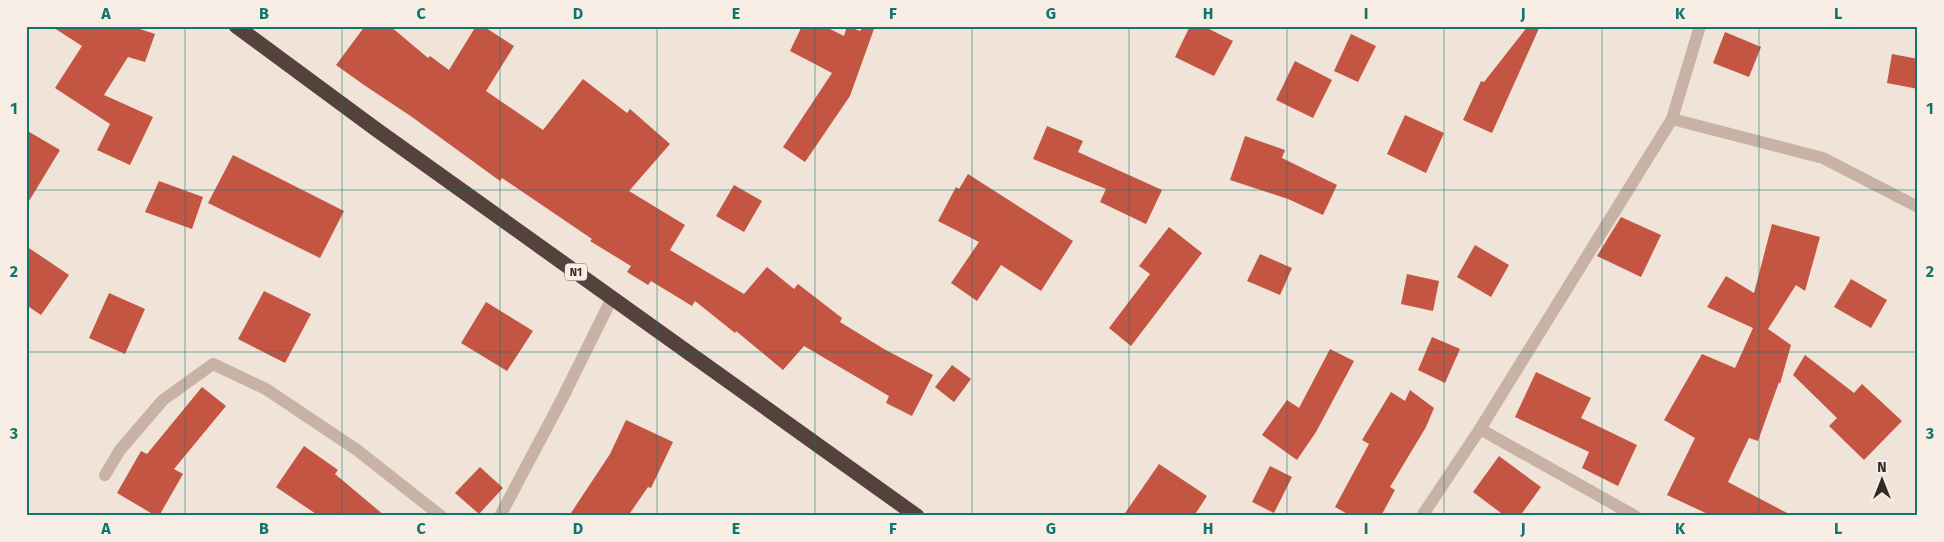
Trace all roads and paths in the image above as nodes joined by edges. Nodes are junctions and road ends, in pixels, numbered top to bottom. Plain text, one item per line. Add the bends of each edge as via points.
1 (236, 26) edge
2 (1700, 26) edge
3 (1672, 119) junction
4 (1918, 207) edge
5 (612, 298) junction
6 (1480, 429) junction
7 (105, 475) dead end
8 (441, 516) edge
9 (500, 516) edge
10 (918, 516) edge
11 (1422, 516) edge
12 (1635, 516) edge

1 - 5 highway, N1
2 - 3 street
3 - 4 street via 1823,158
3 - 6 street
5 - 9 street
5 - 10 highway, N1
6 - 11 street
6 - 12 street
7 - 8 street via 120,450 163,400 213,364 266,389 357,450

